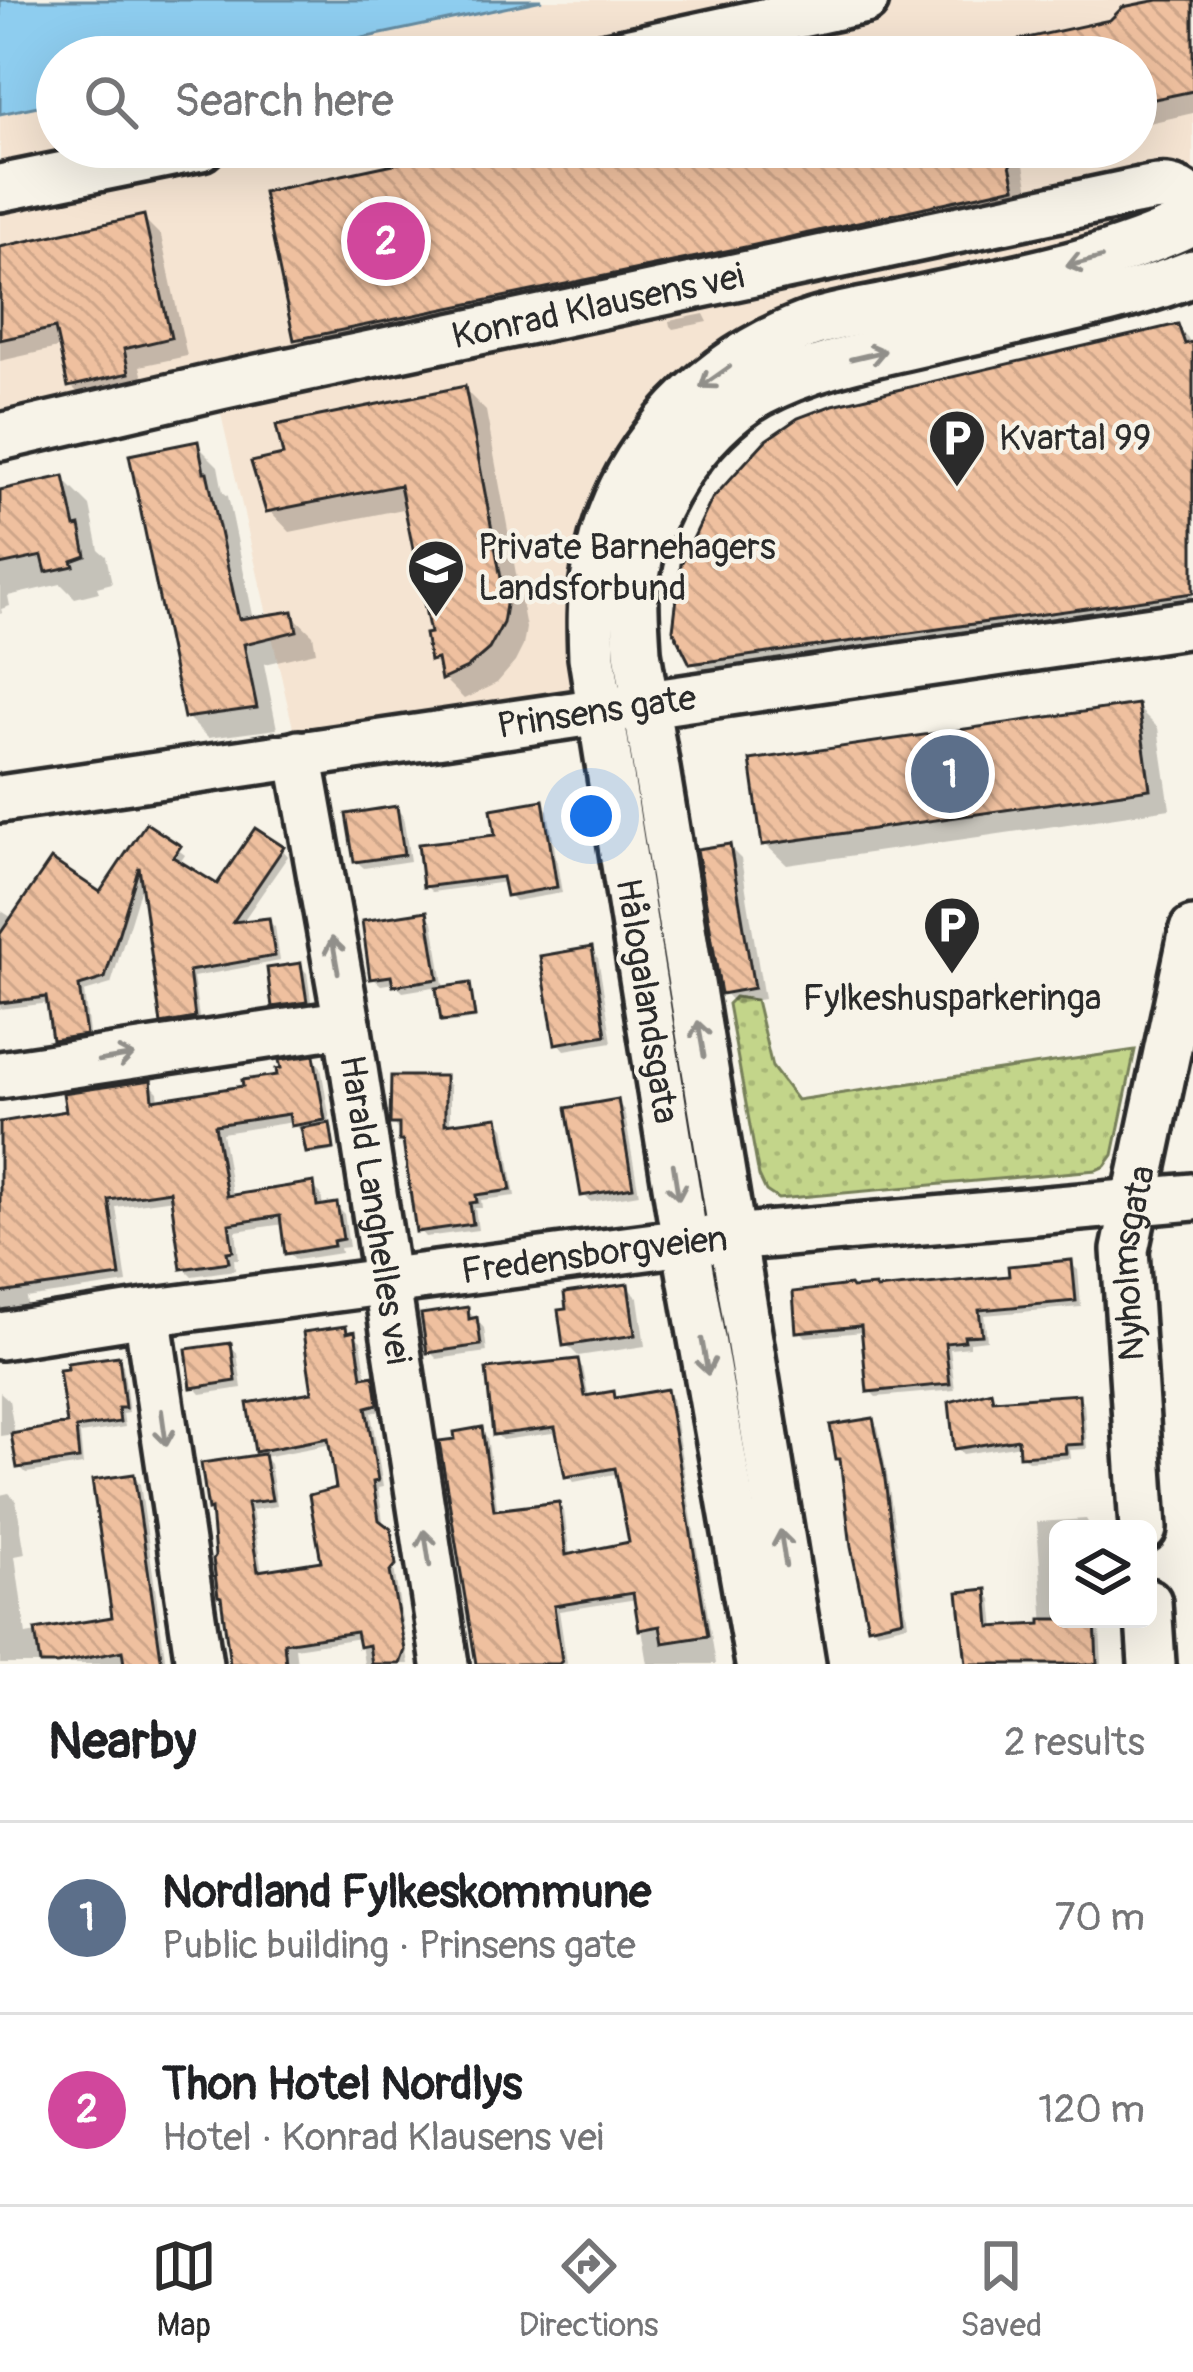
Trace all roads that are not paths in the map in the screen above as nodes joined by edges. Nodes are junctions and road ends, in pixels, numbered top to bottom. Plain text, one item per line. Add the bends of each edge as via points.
1 (865, 0) edge
2 (700, 36) edge
3 (98, 168) edge
4 (0, 188) edge
5 (1193, 202) edge
6 (1193, 221) edge
7 (1193, 273) edge
8 (0, 437) edge
9 (1193, 624) edge
10 (647, 704) junction
11 (602, 710) junction
12 (299, 754) junction
13 (0, 799) edge
14 (1193, 931) edge
15 (347, 1023) junction
16 (0, 1075) edge
17 (1193, 1197) edge
18 (1135, 1201) junction
19 (734, 1237) junction
20 (685, 1242) junction
21 (385, 1282) junction
22 (148, 1313) junction
23 (0, 1336) edge
24 (1142, 1520) edge
25 (1150, 1628) edge
26 (199, 1664) edge
27 (445, 1664) edge
28 (759, 1664) edge
29 (802, 1664) edge
30 (1152, 1664) edge

1 - 2 street
3 - 4 street
5 - 8 street, Konrad Klausens vei via 1174,188 1136,191
6 -> 11 street, Hålogalandsgata via 1097,260 806,325 690,395 632,468 608,524 594,575 592,644
10 -> 7 street, Hålogalandsgata via 636,629 640,559 677,475 736,409 837,362
9 - 10 street, Prinsens gate
10 - 11 street, Prinsens gate
19 -> 10 street, Hålogalandsgata
11 - 12 street, Prinsens gate
11 -> 20 street, Hålogalandsgata
12 - 13 street, Prinsens gate
15 -> 12 street, Harald Langhelles vei
14 - 18 street, Nyholmsgata
16 -> 15 street
15 - 21 street, Harald Langhelles vei
17 - 18 street, Fredensborgveien
18 - 19 street, Fredensborgveien
18 - 24 street, Nyholmsgata via 1125,1250
19 - 20 street, Fredensborgveien
29 -> 19 street, Hålogalandsgata
20 - 21 street, Fredensborgveien
20 -> 28 street, Hålogalandsgata
21 - 22 street, Fredensborgveien
27 -> 21 street, Harald Langhelles vei
22 - 23 street, Fredensborgveien
22 -> 26 street
25 - 30 street

